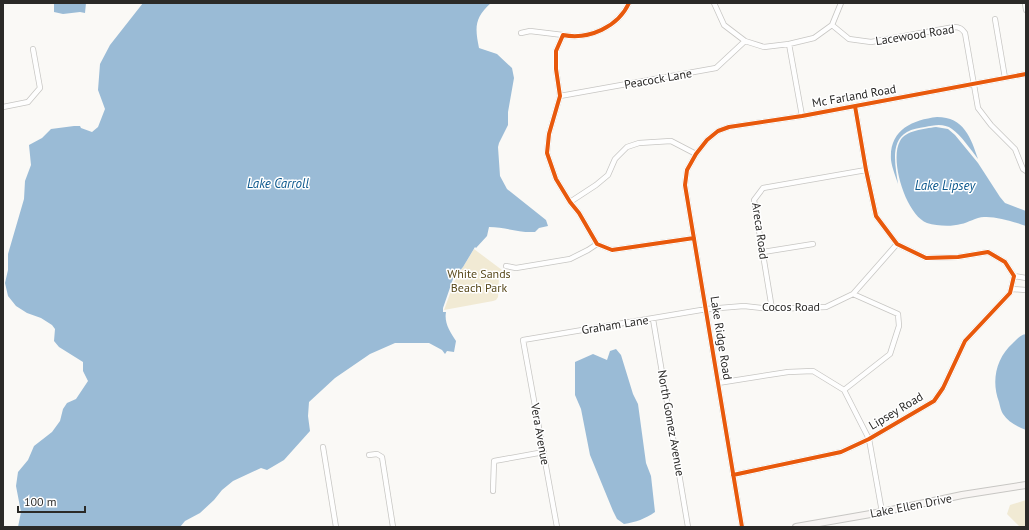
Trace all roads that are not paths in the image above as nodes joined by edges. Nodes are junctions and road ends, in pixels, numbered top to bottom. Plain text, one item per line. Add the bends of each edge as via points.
1 (629, 3) edge
2 (714, 3) edge
3 (841, 3) edge
4 (1025, 3) edge
5 (1026, 10) edge
6 (995, 19) dead end
7 (832, 25) junction
8 (522, 33) dead end
9 (563, 35) junction
10 (745, 41) junction
11 (789, 44) junction
12 (33, 49) dead end
13 (1026, 74) edge
14 (1005, 78) junction
15 (973, 84) junction
16 (560, 96) junction
17 (855, 106) junction
18 (3, 108) edge
19 (802, 116) junction
20 (696, 154) junction
21 (866, 170) junction
22 (1026, 171) edge
23 (570, 202) junction
24 (694, 238) junction
25 (597, 244) junction
26 (813, 244) dead end
27 (897, 244) junction
28 (763, 252) junction
29 (506, 266) dead end
30 (1014, 276) junction
31 (1026, 278) edge
32 (1012, 288) junction
33 (1026, 290) edge
34 (853, 294) junction
35 (707, 309) junction
36 (772, 309) junction
37 (653, 319) junction
38 (523, 340) joint
39 (718, 383) junction
40 (844, 390) junction
41 (869, 439) junction
42 (323, 447) dead end
43 (544, 452) junction
44 (369, 455) dead end
45 (733, 475) junction
46 (1026, 485) edge
47 (493, 491) dead end
48 (882, 512) junction
49 (336, 527) edge
50 (393, 527) edge
51 (557, 527) edge
52 (688, 527) edge
53 (742, 527) edge
54 (796, 527) edge

1 - 9 street via 625,12 610,26 594,34
2 - 10 street via 724,25
3 - 7 street
4 - 5 street
6 - 14 street
7 - 11 street via 814,38
7 - 15 street, Lacewood Road via 849,39 871,42 959,27 965,33
8 - 9 street via 530,31
9 - 16 street via 556,51
10 - 11 street via 764,47
10 - 16 street, Peacock Lane via 716,68
11 - 19 street
12 - 18 street via 40,88 28,102
13 - 14 street, Mc Farland Road
14 - 15 street, Mc Farland Road
15 - 17 street, Mc Farland Road
15 - 22 street, Lacewood Road via 978,108 1015,149
16 - 23 street via 549,134 547,153 556,179
17 - 19 street, Mc Farland Road
17 - 21 street
19 - 20 street, Mc Farland Road via 729,127 718,131 707,140
20 - 23 street via 671,140 639,143 627,147 615,160 608,175
20 - 24 street, Lake Ridge Road via 687,170 685,185
21 - 27 street via 876,216
21 - 28 street, Areca Road via 763,188 754,200
23 - 25 street
24 - 25 street via 612,250
24 - 35 street, Lake Ridge Road
25 - 29 street via 570,260 516,268
26 - 28 street
27 - 30 street via 926,258 958,257 988,252 1005,262
27 - 34 street, Cocos Road
28 - 36 street, Areca Road
30 - 31 street
30 - 32 street, Lipsey Road
32 - 33 street
32 - 41 street, Lipsey Road via 965,341 943,388 934,401
34 - 36 street, Cocos Road via 826,307
34 - 40 street via 898,314 899,326 890,354
35 - 36 street, Cocos Road via 744,306
35 - 37 street, Graham Lane
35 - 39 street, Lake Ridge Road
37 - 38 street, Graham Lane
37 - 52 street, North Gomez Avenue
38 - 43 street, Vera Avenue
39 - 40 street via 788,372 813,371
39 - 45 street, Lake Ridge Road
40 - 41 street
41 - 45 street, Lipsey Road via 841,452
41 - 48 street
42 - 49 street
43 - 47 street via 494,461
43 - 51 street, Vera Avenue
44 - 50 street via 377,454 382,457
45 - 53 street, Lake Ridge Road
46 - 48 street, Lake Ellen Drive
48 - 54 street, Lake Ellen Drive

